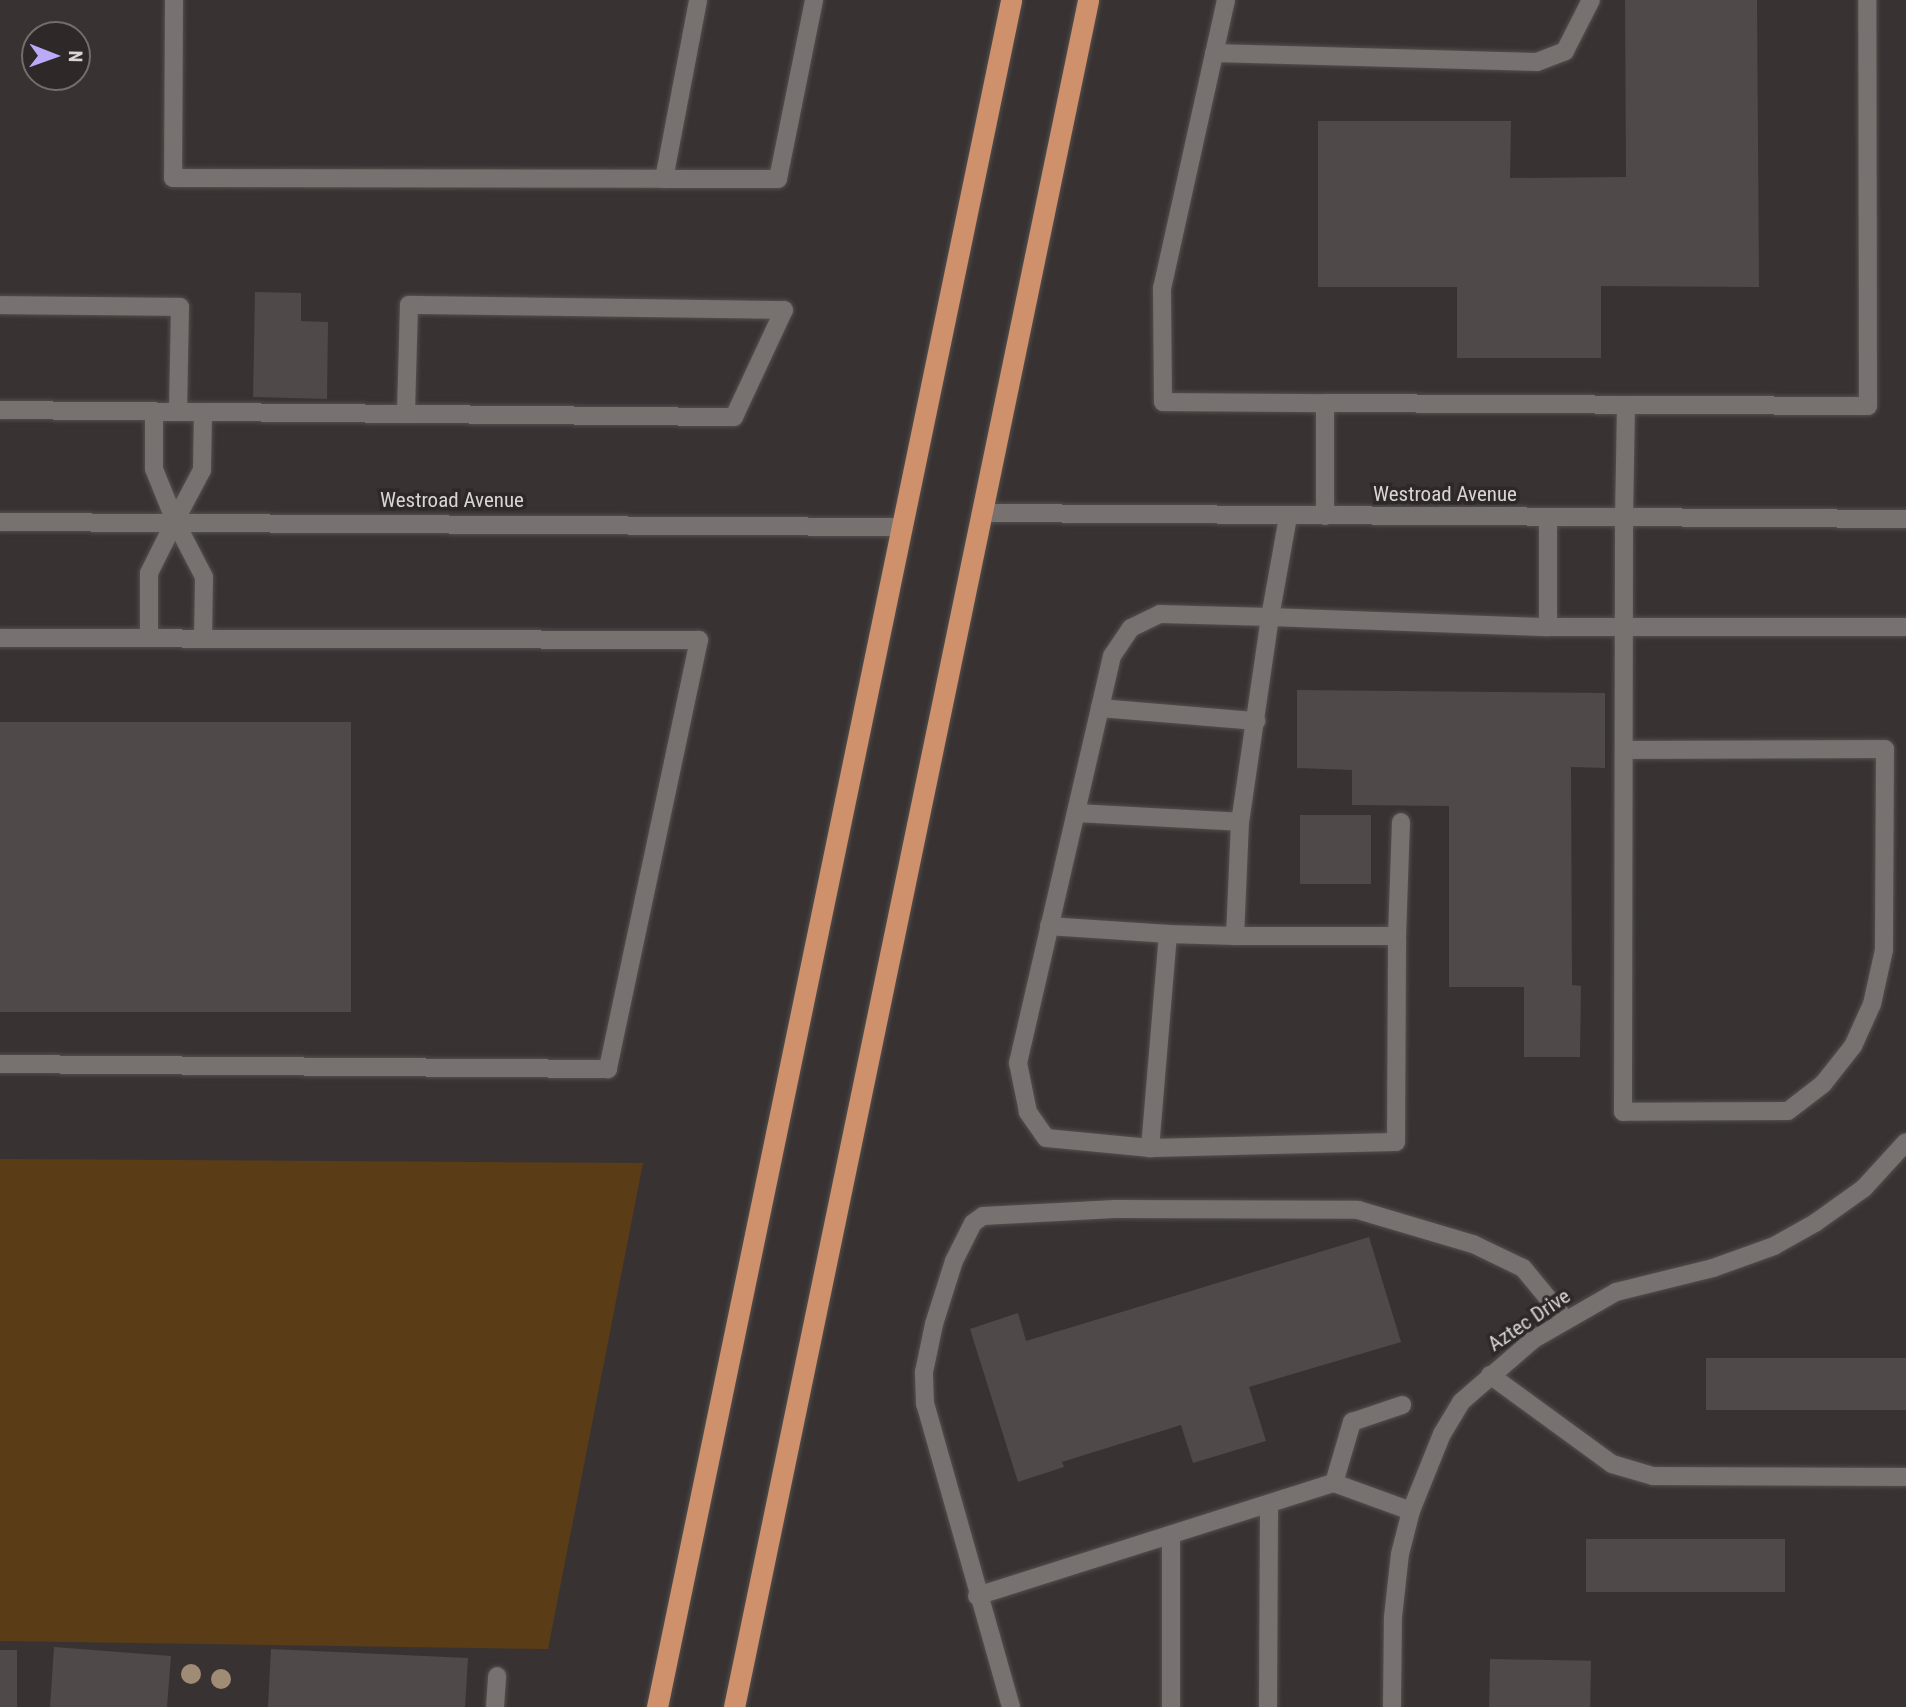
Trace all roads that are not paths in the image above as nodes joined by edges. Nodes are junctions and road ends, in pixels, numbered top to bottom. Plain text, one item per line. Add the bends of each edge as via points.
1 (174, 0) edge
2 (698, 0) edge
3 (814, 0) edge
4 (1011, 0) edge
5 (1088, 0) edge
6 (1226, 0) edge
7 (1591, 0) edge
8 (1867, 0) edge
9 (1214, 53) junction
10 (664, 179) junction
11 (0, 305) edge
12 (1325, 403) junction
13 (1626, 405) junction
14 (0, 410) edge
15 (154, 411) junction
16 (178, 411) junction
17 (203, 412) junction
18 (406, 413) junction
19 (984, 513) junction
20 (1325, 516) junction
21 (1288, 517) junction
22 (1548, 518) junction
23 (1624, 519) junction
24 (1906, 519) edge
25 (0, 522) edge
26 (175, 522) junction
27 (903, 527) junction
28 (1270, 617) junction
29 (1548, 627) junction
30 (1624, 627) junction
31 (1906, 627) edge
32 (0, 638) edge
33 (149, 638) junction
34 (203, 638) junction
35 (1100, 708) junction
36 (1256, 721) junction
37 (1623, 750) junction
38 (1076, 813) junction
39 (1240, 822) junction
40 (1401, 822) dead end
41 (1049, 926) junction
42 (1168, 934) junction
43 (1236, 936) junction
44 (1397, 936) junction
45 (0, 1064) edge
46 (1906, 1142) edge
47 (1150, 1148) junction
48 (1565, 1319) junction
49 (1490, 1375) junction
50 (1402, 1405) dead end
51 (1906, 1477) edge
52 (1334, 1483) junction
53 (1269, 1504) junction
54 (1411, 1511) junction
55 (1171, 1535) junction
56 (977, 1596) junction
57 (497, 1676) dead end
58 (495, 1707) edge
59 (657, 1707) edge
60 (734, 1707) edge
61 (1011, 1707) edge
62 (1171, 1707) edge
63 (1268, 1707) edge
64 (1392, 1707) edge

1 - 10 street via 173,178
2 - 10 street
3 - 10 street via 778,179
4 - 27 highway
5 - 19 highway
6 - 9 street
7 - 9 street via 1565,51 1536,62
8 - 13 street via 1868,406
9 - 12 street via 1162,288 1163,402
11 - 16 street via 180,307
12 - 13 street
12 - 20 street
13 - 23 street
14 - 15 street
15 - 16 street
15 - 26 street via 154,469
16 - 17 street
17 - 18 street
17 - 26 street via 202,470
18 - 18 street via 408,305 784,310 734,416
19 - 21 street, Westroad Avenue
19 - 60 highway
20 - 21 street, Westroad Avenue
20 - 22 street, Westroad Avenue
21 - 28 street
22 - 23 street, Westroad Avenue
22 - 29 street
23 - 24 street, Westroad Avenue
23 - 30 street
25 - 26 street, Westroad Avenue
26 - 27 street, Westroad Avenue
26 - 33 street via 149,573
26 - 34 street via 204,577
27 - 59 highway
28 - 29 street
28 - 35 street via 1160,614 1131,628 1112,656
28 - 36 street
29 - 30 street
30 - 31 street
30 - 37 street
32 - 33 street
33 - 34 street
34 - 45 street via 699,640 608,1069
35 - 36 street
35 - 38 street
36 - 39 street
37 - 37 street via 1623,1112 1788,1111 1823,1084 1846,1055 1872,1004 1884,950 1885,749
38 - 39 street
38 - 41 street
39 - 43 street
40 - 44 street
41 - 42 street
41 - 47 street via 1018,1063 1028,1112 1046,1139
42 - 43 street
42 - 47 street
43 - 44 street
44 - 47 street via 1396,1142
46 - 48 street, Aztec Drive via 1864,1188 1774,1246 1713,1268 1616,1292
48 - 49 street, Aztec Drive
48 - 56 street via 1523,1268 1473,1244 1358,1210 1115,1209 983,1216 973,1223 954,1261 924,1372 925,1404
49 - 51 street via 1612,1464 1653,1476
49 - 54 street, Aztec Drive via 1461,1402 1442,1434
50 - 52 street via 1352,1422
52 - 53 street
52 - 54 street
53 - 55 street
53 - 63 street
54 - 64 street, Aztec Drive via 1400,1554 1393,1617
55 - 56 street
55 - 62 street
56 - 61 street
57 - 58 street

